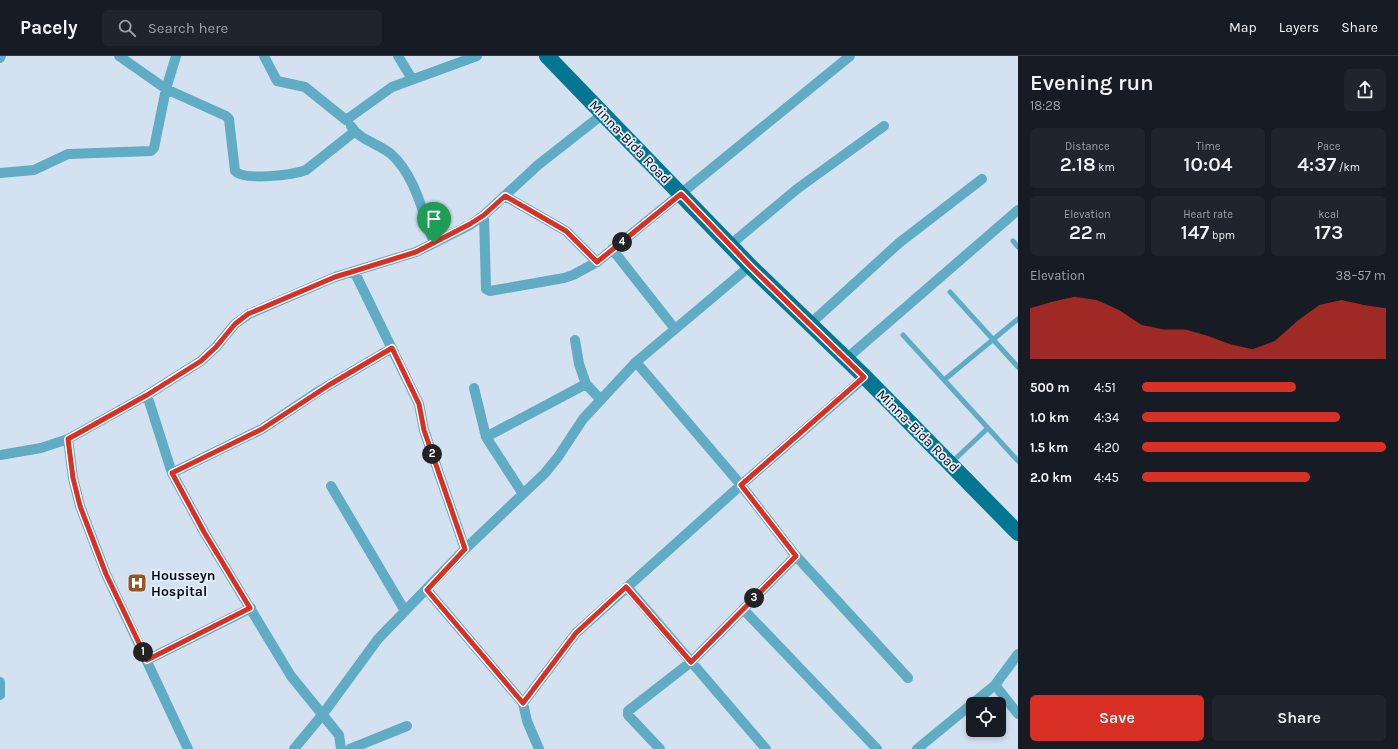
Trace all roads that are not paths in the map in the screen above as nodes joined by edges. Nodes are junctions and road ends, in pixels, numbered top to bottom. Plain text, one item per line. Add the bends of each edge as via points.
1 (119, 56) edge
2 (176, 56) edge
3 (264, 56) edge
4 (398, 56) edge
5 (477, 56) edge
6 (547, 56) edge
7 (850, 56) edge
8 (412, 79) junction
9 (166, 89) junction
10 (603, 114) junction
11 (346, 120) junction
12 (884, 126) dead end
13 (354, 132) junction
14 (0, 173) edge
15 (982, 179) dead end
16 (681, 194) junction
17 (505, 196) junction
18 (1018, 210) edge
19 (484, 215) junction
20 (1013, 241) dead end
21 (434, 243) junction
22 (730, 245) junction
23 (1018, 247) edge
24 (612, 249) junction
25 (597, 262) junction
26 (750, 266) junction
27 (354, 271) junction
28 (950, 292) dead end
29 (1018, 318) edge
30 (810, 324) junction
31 (675, 329) junction
32 (904, 335) dead end
33 (992, 339) junction
34 (575, 340) dead end
35 (392, 348) junction
36 (846, 359) junction
37 (636, 362) junction
38 (1018, 367) edge
39 (864, 377) junction
40 (944, 380) junction
41 (586, 384) junction
42 (474, 388) dead end
43 (147, 395) junction
44 (601, 400) junction
45 (988, 428) junction
46 (486, 437) junction
47 (68, 439) junction
48 (0, 455) edge
49 (1018, 461) edge
50 (951, 463) junction
51 (172, 473) junction
52 (741, 485) junction
53 (331, 486) dead end
54 (523, 494) junction
55 (1018, 534) edge
56 (465, 549) junction
57 (796, 556) junction
58 (626, 587) junction
59 (427, 590) junction
60 (250, 608) junction
61 (743, 609) junction
62 (405, 611) junction
63 (1018, 654) edge
64 (147, 660) junction
65 (691, 662) junction
66 (908, 678) dead end
67 (0, 682) edge
68 (995, 685) junction
69 (0, 695) edge
70 (523, 703) junction
71 (323, 714) junction
72 (1018, 714) edge
73 (407, 726) dead end
74 (536, 748) edge
75 (188, 749) edge
76 (294, 749) edge
77 (341, 749) edge
78 (350, 749) edge
79 (660, 749) edge
80 (766, 749) edge
81 (877, 749) edge
82 (917, 749) edge

1 - 9 street
2 - 9 street
3 - 11 street via 277,81 305,87
4 - 8 street
5 - 8 street
6 - 10 main road, Minna-Bida Road
7 - 16 street
8 - 11 street via 392,87
9 - 13 street via 229,119 235,171 240,174 272,177 297,174 306,170
9 - 14 street via 154,148 151,150 68,154 34,170
10 - 16 main road, Minna-Bida Road
10 - 17 street via 538,165
11 - 13 street
12 - 22 street via 798,189
13 - 21 street via 378,145 397,160 418,197
15 - 30 street via 899,243
16 - 22 main road, Minna-Bida Road
16 - 24 street
17 - 19 street
17 - 25 street via 566,231
18 - 36 street
19 - 21 street
19 - 25 street via 485,285 490,291 564,278
20 - 23 lane
21 - 27 street via 416,252
22 - 26 main road, Minna-Bida Road
24 - 25 street
24 - 31 street
26 - 30 main road, Minna-Bida Road
26 - 31 street
27 - 35 street
27 - 43 street via 248,314 235,324 201,361
28 - 33 lane
29 - 33 lane
30 - 36 main road, Minna-Bida Road
31 - 37 street
32 - 40 lane
33 - 38 lane
33 - 40 lane
34 - 41 street
35 - 51 street via 262,429
35 - 56 street via 419,404 424,430
36 - 39 main road, Minna-Bida Road
37 - 44 street
37 - 52 street
39 - 50 main road, Minna-Bida Road
39 - 52 street
40 - 45 lane
41 - 44 street
41 - 46 street
42 - 46 street
43 - 47 street
43 - 51 street
44 - 54 street via 583,419 558,457
45 - 49 lane
45 - 50 lane
46 - 54 street
47 - 48 street via 41,448
47 - 64 street via 80,506 106,574
50 - 55 main road, Minna-Bida Road
51 - 60 street
52 - 57 street
52 - 58 street
53 - 62 street
54 - 56 street
56 - 59 street
57 - 61 street
57 - 66 street
58 - 65 street
58 - 70 street via 576,633
59 - 62 street
59 - 70 street
60 - 64 street
60 - 71 street via 291,676
61 - 65 street
61 - 81 street
62 - 71 street via 378,639
63 - 68 street
64 - 75 street
65 - 79 street via 628,711 628,715
65 - 80 street
67 - 69 street
68 - 72 street
68 - 82 street
70 - 74 street
71 - 76 street
71 - 77 street via 339,735
73 - 78 street

